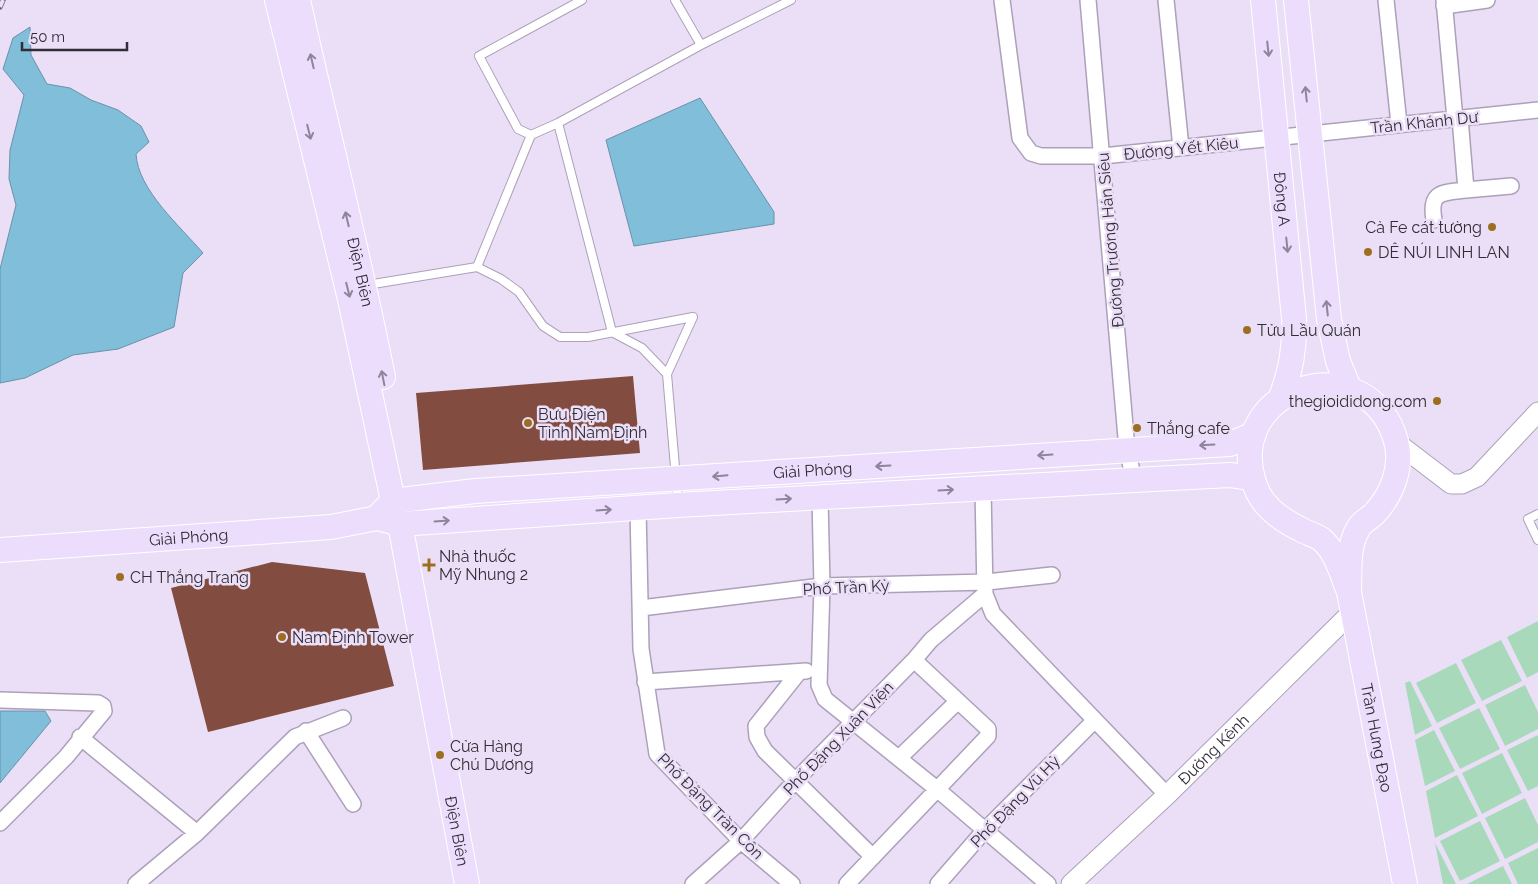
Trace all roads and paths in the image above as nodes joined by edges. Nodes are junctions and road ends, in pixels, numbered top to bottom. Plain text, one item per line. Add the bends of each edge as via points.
1 (277, 0) edge
2 (298, 0) edge
3 (582, 0) edge
4 (675, 0) edge
5 (791, 0) edge
6 (1002, 0) edge
7 (1088, 0) edge
8 (1166, 0) edge
9 (1263, 0) edge
10 (1296, 0) edge
11 (1386, 0) edge
12 (1487, 0) edge
13 (1444, 3) edge
14 (700, 46) junction
15 (1538, 110) edge
16 (1458, 119) junction
17 (558, 123) junction
18 (1400, 124) junction
19 (1310, 134) junction
20 (532, 135) junction
21 (1276, 138) junction
22 (1181, 148) junction
23 (1103, 156) junction
24 (1511, 186) dead end
25 (1466, 190) junction
26 (1434, 220) dead end
27 (477, 267) junction
28 (365, 286) junction
29 (612, 332) junction
30 (667, 374) junction
31 (1348, 388) junction
32 (1281, 397) junction
33 (1538, 412) edge
34 (1254, 434) junction
35 (1396, 442) junction
36 (1127, 449) junction
37 (1252, 478) junction
38 (674, 480) junction
39 (1134, 480) junction
40 (983, 488) junction
41 (820, 498) junction
42 (678, 505) junction
43 (392, 506) junction
44 (638, 508) junction
45 (1374, 514) junction
46 (1538, 514) edge
47 (1300, 529) junction
48 (405, 530) junction
49 (1538, 540) edge
50 (0, 550) edge
51 (1052, 575) dead end
52 (822, 586) junction
53 (986, 588) junction
54 (1351, 601) junction
55 (641, 608) junction
56 (914, 660) junction
57 (819, 670) junction
58 (799, 672) junction
59 (645, 682) junction
60 (0, 700) edge
61 (958, 701) junction
62 (343, 718) dead end
63 (1094, 720) junction
64 (854, 721) junction
65 (306, 731) junction
66 (80, 737) junction
67 (900, 758) junction
68 (795, 781) junction
69 (938, 790) junction
70 (1167, 795) junction
71 (353, 804) dead end
72 (0, 823) edge
73 (984, 831) junction
74 (197, 833) junction
75 (741, 841) junction
76 (873, 857) junction
77 (463, 882) edge
78 (136, 884) edge
79 (692, 884) edge
80 (792, 884) edge
81 (847, 884) edge
82 (938, 884) edge
83 (1048, 884) edge
84 (1070, 884) edge
85 (1405, 884) edge

1 -> 43 main road, Điện Biên via 349,295
28 -> 2 main road, Điện Biên
3 - 20 lane via 479,56 518,129
4 - 14 lane
5 - 14 lane
6 - 23 street, Đường Yết Kiêu via 1024,148 1041,156
7 - 23 street, Đường Trương Hán Siêu
8 - 22 street
9 -> 21 main road, Đông A
19 -> 10 main road
11 - 18 street
12 - 13 street
13 - 16 street
14 - 17 lane
15 - 16 street, Trần Khánh Dư
16 - 18 street, Trần Khánh Dư
16 - 25 street
17 - 20 lane
17 - 29 lane
18 - 19 street, Trần Khánh Dư
19 - 21 street, Đường Yết Kiêu
31 -> 19 main road via 1329,319
20 - 27 lane
21 - 22 street, Đường Yết Kiêu
21 -> 32 main road, Đông A via 1295,347
22 - 23 street, Đường Yết Kiêu
23 - 36 street, Đường Trương Hán Siêu
24 - 25 street
25 - 26 street via 1440,194 1434,199 1431,206
27 - 28 lane
27 - 29 lane via 519,292 543,326 560,337 588,337
43 -> 28 main road, Điện Biên
29 - 30 lane via 642,348
29 - 30 lane via 693,317
30 - 38 lane
31 - 32 main road via 1325,384 1302,387
31 - 35 main road via 1370,400 1386,418
32 - 34 main road via 1265,414
33 - 35 street via 1477,477 1462,484 1451,484
34 -> 36 main road, Giải Phóng via 1230,444
34 - 37 main road via 1250,460
35 - 45 main road via 1398,468 1390,493
36 -> 38 main road, Giải Phóng
36 - 39 street, Đường Trương Hán Siêu
37 - 39 main road, Giải Phóng via 1230,475
37 - 47 main road via 1263,501 1279,518
38 - 42 lane
38 - 43 main road, Giải Phóng via 474,492
39 - 40 main road, Giải Phóng
41 -> 40 main road, Giải Phóng
40 - 53 street
42 -> 41 main road, Giải Phóng
41 - 52 street
42 - 44 main road, Giải Phóng
43 - 48 main road, Giải Phóng
43 - 48 main road, Điện Biên
43 - 50 main road, Giải Phóng via 331,527
48 -> 44 main road, Giải Phóng
44 - 55 street, Phố Đặng Trần Côn
45 - 47 main road via 1351,528 1325,533
45 - 54 main road via 1358,527 1350,546
46 - 49 lane via 1528,519
47 - 54 main road via 1321,539 1333,553
48 - 77 main road, Điện Biên
51 - 53 street, Phố Trần Kỳ
52 - 53 street, Phố Trần Kỳ
52 - 55 street, Phố Trần Kỳ
52 - 57 street
53 - 56 street, Phố Đặng Xuân Viện
53 - 63 street via 993,614
54 - 70 street, Đường Kênh
54 - 85 main road, Trần Hưng Đạo
55 - 59 street, Phố Đặng Trần Côn
56 - 61 street
56 - 64 street, Phố Đặng Xuân Viện
57 - 58 street
57 - 64 street via 819,685 825,699
58 - 59 street
58 - 68 street via 756,726 757,737 765,751
59 - 75 street, Phố Đặng Trần Côn via 657,754
60 - 66 street via 98,703 103,706 104,711
61 - 67 street
61 - 69 street via 988,729 988,736
62 - 65 street
63 - 70 street
63 - 73 street, Phố Đặng Vũ Hỷ
64 - 67 street
64 - 68 street, Phố Đặng Xuân Viện
65 - 71 street
65 - 74 street via 295,737
66 - 72 street via 38,787
66 - 74 street
67 - 69 street
68 - 75 street, Phố Đặng Xuân Viện
68 - 76 street
69 - 73 street
69 - 76 street
70 - 84 street, Đường Kênh
73 - 82 street, Phố Đặng Vũ Hỷ
73 - 83 street
74 - 78 street
75 - 79 street, Phố Đặng Xuân Viện
75 - 80 street, Phố Đặng Trần Côn
76 - 81 street

